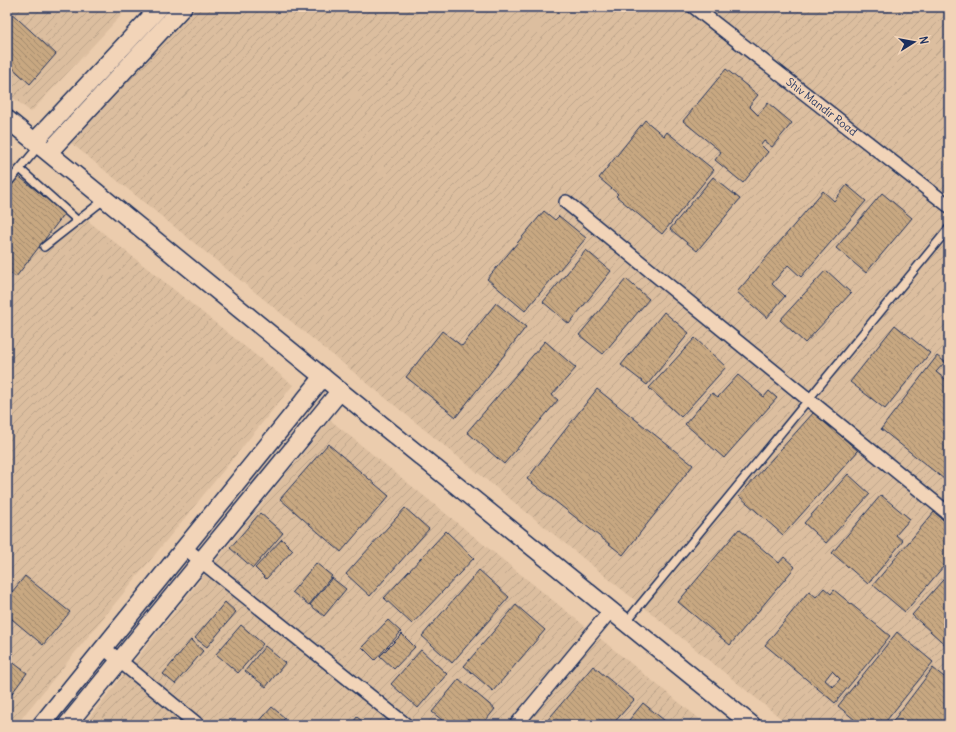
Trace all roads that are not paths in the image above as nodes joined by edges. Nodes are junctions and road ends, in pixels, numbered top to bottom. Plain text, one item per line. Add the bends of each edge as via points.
1 (160, 7) edge
2 (183, 7) edge
3 (694, 7) edge
4 (7, 119) edge
5 (41, 146) junction
6 (20, 169) junction
7 (7, 184) edge
8 (105, 198) junction
9 (566, 202) dead end
10 (949, 206) edge
11 (78, 221) junction
12 (949, 228) edge
13 (44, 247) dead end
14 (324, 377) junction
15 (340, 391) junction
16 (808, 399) junction
17 (949, 514) edge
18 (185, 548) junction
19 (201, 561) junction
20 (611, 610) junction
21 (626, 622) junction
22 (104, 648) junction
23 (119, 661) junction
24 (41, 725) edge
25 (67, 725) edge
26 (198, 725) edge
27 (406, 725) edge
28 (516, 725) edge
29 (752, 725) edge

1 - 5 street
2 - 5 street
3 - 10 street, Shiv Mandir Road
4 - 5 street
5 - 6 lane
5 - 8 street
6 - 7 lane
6 - 11 lane
8 - 11 lane
8 - 14 street
9 - 16 street
11 - 13 lane
12 - 16 lane
14 - 15 street
14 - 18 street
15 - 19 street
15 - 20 street
16 - 17 street
16 - 21 lane
18 - 19 street
18 - 22 street
19 - 23 street
19 - 27 street
20 - 21 street
20 - 28 street
21 - 29 street
22 - 23 street
22 - 24 street
23 - 25 street
23 - 26 street

